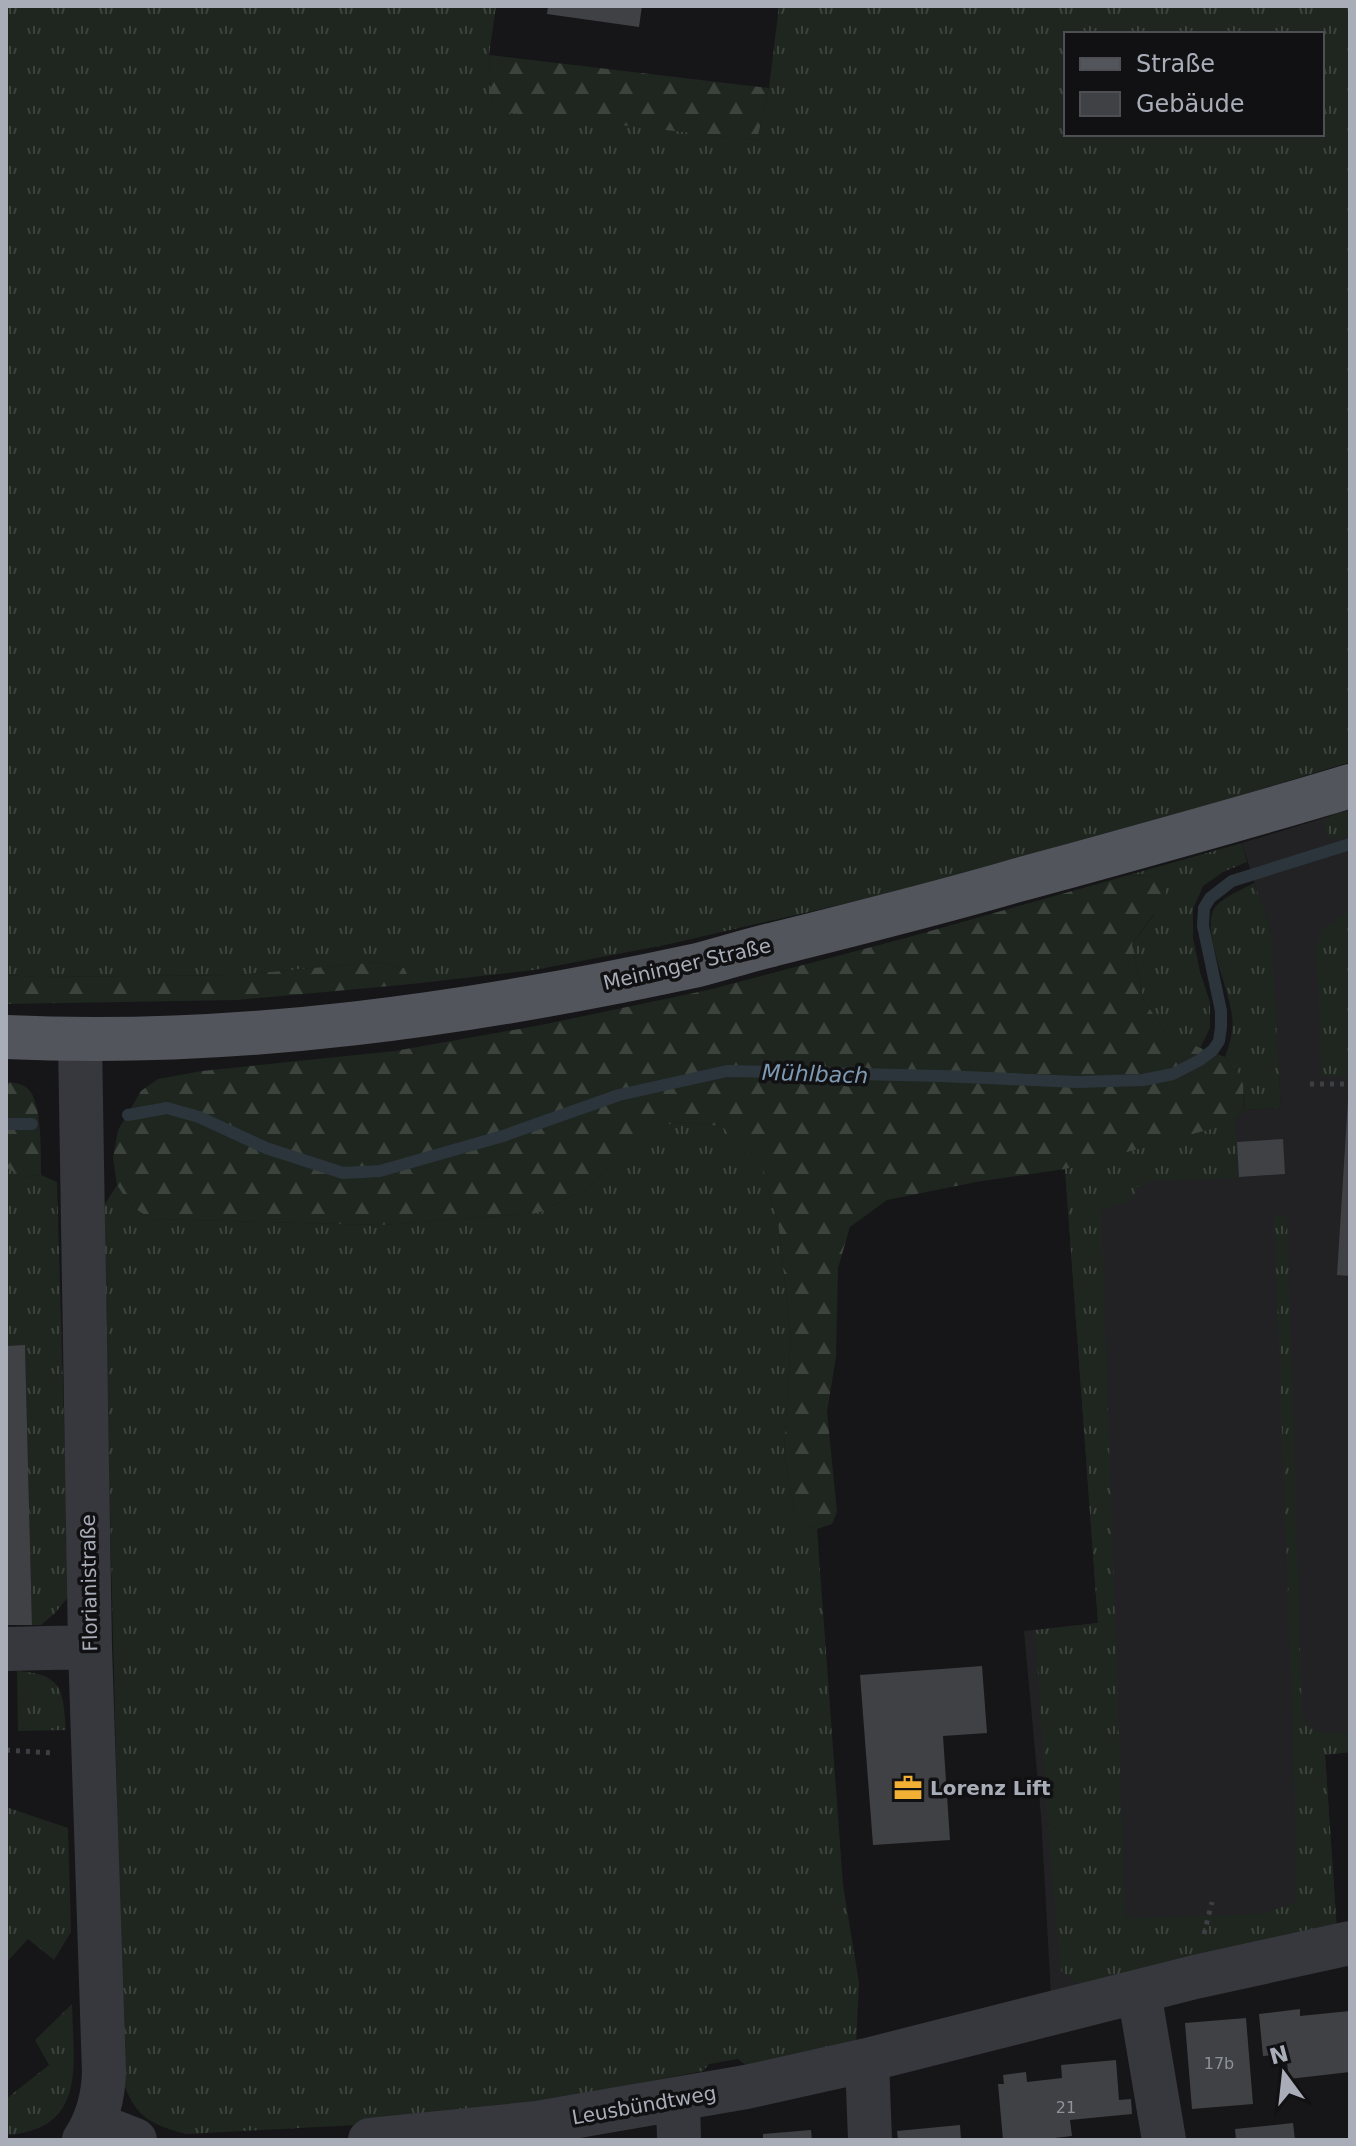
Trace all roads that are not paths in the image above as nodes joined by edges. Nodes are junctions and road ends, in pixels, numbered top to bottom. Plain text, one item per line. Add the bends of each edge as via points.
1 (1350, 786) edge
2 (6, 1037) edge
3 (80, 1041) junction
4 (90, 1647) junction
5 (6, 1649) edge
6 (1350, 1943) edge
7 (1139, 1992) junction
8 (867, 2060) junction
9 (678, 2120) edge
10 (89, 2132) edge
11 (376, 2139) edge
12 (135, 2140) edge
13 (870, 2140) edge
14 (1164, 2140) edge

1 - 3 main road, Meininger Straße via 700,964 394,1019
2 - 3 main road, Meininger Straße
3 - 4 street, Florianistraße
4 - 5 street
4 - 10 street, Florianistraße via 104,2073 101,2104
6 - 7 street, Leusbündtweg
7 - 8 street, Leusbündtweg
7 - 14 street
8 - 9 street, Leusbündtweg via 746,2087
8 - 13 street
9 - 11 street, Leusbündtweg via 537,2123
10 - 12 street

